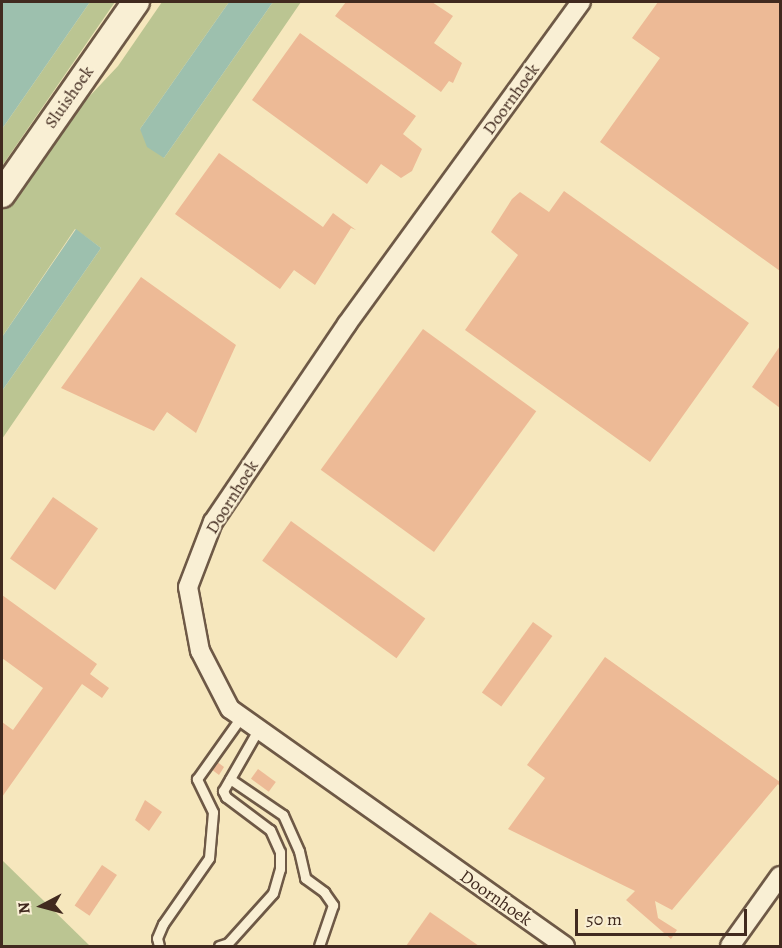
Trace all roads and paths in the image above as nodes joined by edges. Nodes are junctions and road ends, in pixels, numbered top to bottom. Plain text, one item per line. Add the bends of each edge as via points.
1 (136, 2) edge
2 (581, 2) edge
3 (2, 194) edge
4 (241, 717) junction
5 (258, 730) junction
6 (230, 778) junction
7 (780, 876) edge
8 (159, 946) edge
9 (219, 946) edge
10 (319, 946) edge
11 (565, 946) edge
12 (730, 946) edge

1 - 3 street, Sluishoek
2 - 4 street, Doornhoek via 347,324 213,522 188,587 200,651 230,709
4 - 5 street, Doornhoek
4 - 8 lane via 197,779 213,812 209,858 163,924 157,938
5 - 6 lane
5 - 11 street, Doornhoek
6 - 9 lane via 223,791 226,797 270,830 280,852 280,869 273,893 228,943
6 - 10 lane via 283,815 299,851 305,878 324,892 333,905
7 - 12 street

